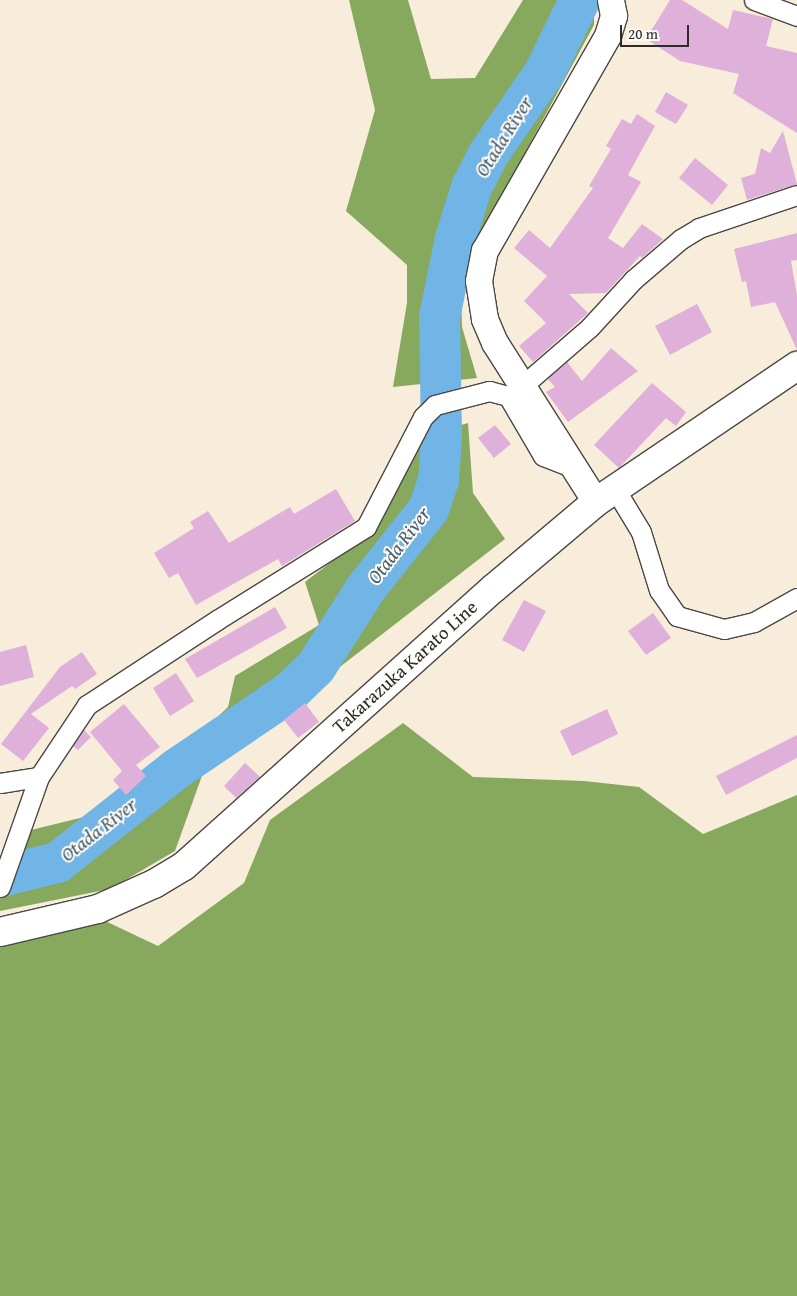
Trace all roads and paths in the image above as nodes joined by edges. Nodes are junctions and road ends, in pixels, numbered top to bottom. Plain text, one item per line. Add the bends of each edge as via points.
1 (611, 0) edge
2 (754, 0) edge
3 (797, 16) edge
4 (797, 195) edge
5 (797, 366) edge
6 (522, 387) junction
7 (574, 468) junction
8 (605, 495) junction
9 (797, 598) edge
10 (39, 777) junction
11 (0, 782) edge
12 (0, 887) edge
13 (0, 932) edge

1 - 6 street via 614,16 608,36 485,251 480,266 485,319 495,343
2 - 3 street
4 - 6 street via 699,228 681,239 633,280 590,327
5 - 8 main road, Takarazuka Karato Line
6 - 7 street
7 - 8 street
7 - 10 street via 543,456 508,396 489,391 435,405 423,417 366,527 87,705
8 - 9 street via 640,532 659,590 677,616 724,629 754,622
8 - 13 main road, Takarazuka Karato Line via 494,588 184,866 154,884 98,909
10 - 11 street
10 - 12 street

